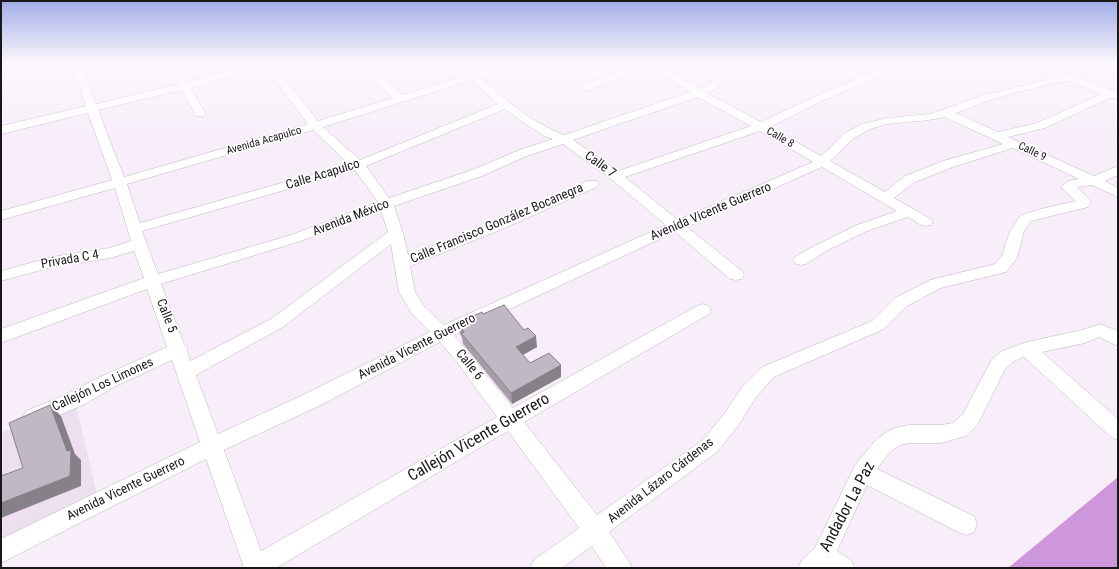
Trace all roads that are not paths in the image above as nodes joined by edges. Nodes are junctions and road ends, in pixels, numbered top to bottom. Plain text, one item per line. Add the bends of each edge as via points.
1 (86, 90) edge
2 (171, 90) edge
3 (187, 90) edge
4 (287, 90) edge
5 (390, 90) edge
6 (431, 90) edge
7 (490, 90) edge
8 (693, 90) edge
9 (706, 90) edge
10 (841, 90) edge
11 (1013, 90) edge
12 (1099, 90) edge
13 (699, 93) junction
14 (1116, 96) edge
15 (400, 99) junction
16 (506, 104) junction
17 (92, 109) junction
18 (946, 113) junction
19 (200, 114) dead end
20 (314, 126) junction
21 (761, 127) junction
22 (1, 130) edge
23 (998, 136) junction
24 (564, 139) junction
25 (1014, 144) junction
26 (822, 162) junction
27 (358, 165) junction
28 (1118, 170) edge
29 (616, 176) junction
30 (1094, 181) junction
31 (120, 183) junction
32 (592, 184) dead end
33 (1118, 193) edge
34 (886, 198) junction
35 (386, 204) junction
36 (910, 212) junction
37 (1, 216) edge
38 (926, 222) dead end
39 (676, 226) junction
40 (396, 233) junction
41 (137, 236) junction
42 (801, 260) dead end
43 (402, 263) junction
44 (736, 275) dead end
45 (1, 276) edge
46 (153, 281) junction
47 (703, 310) dead end
48 (442, 333) junction
49 (1, 336) edge
50 (1118, 340) edge
51 (178, 349) junction
52 (1027, 349) junction
53 (186, 372) junction
54 (28, 420) edge
55 (512, 420) junction
56 (1118, 431) edge
57 (212, 446) junction
58 (862, 472) junction
59 (966, 524) dead end
60 (595, 531) junction
61 (1, 551) edge
62 (817, 562) edge
63 (255, 568) edge
64 (542, 568) edge
65 (620, 568) edge
66 (843, 568) edge

1 - 17 street, Calle 5
2 - 17 street
3 - 19 street
4 - 20 street, Calle 6
5 - 15 street
6 - 15 street, Avenida Acapulco
7 - 16 street, Calle 7
8 - 13 street, Calle 8
9 - 13 street, Avenida México
10 - 21 street
11 - 18 street via 988,96
12 - 14 street
13 - 21 street, Calle 8
13 - 24 street, Avenida México
14 - 23 street via 1041,126
15 - 20 street, Avenida Acapulco
16 - 24 street, Calle 7 via 548,133
16 - 27 street, Calle Acapulco
17 - 22 street
17 - 31 street, Calle 5
18 - 23 street, Calle 9
18 - 26 street, Avenida Vicente Guerrero via 866,126 849,136
20 - 27 street, Calle 6
20 - 31 street, Avenida Acapulco
21 - 26 street, Calle 8
21 - 29 street
23 - 25 street, Calle 9
24 - 29 street, Calle 7
24 - 35 street, Avenida México via 523,152 477,173
25 - 30 street, Calle 9
25 - 34 street via 948,164 910,179
26 - 34 street, Calle 8
26 - 39 street, Avenida Vicente Guerrero
27 - 35 street, Calle 6
27 - 41 street, Calle Acapulco
28 - 30 street
29 - 39 street, Calle 7
30 - 33 street, Calle 9
30 - 60 street, Avenida Lázaro Cárdenas via 1068,187 1084,201 1083,204 1026,218 1017,231 1009,258 1000,268 936,284 901,302 878,325 768,372 749,392 710,446
31 - 37 street, Avenida Acapulco
31 - 41 street, Calle 5
32 - 43 street, Calle Francisco González Bocanegra via 495,227
34 - 36 street, Calle 8
35 - 40 street, Calle 6
35 - 46 street, Avenida México via 265,249
36 - 38 street, Calle 8
36 - 42 street via 862,228
39 - 44 street, Calle 7
39 - 48 street, Avenida Vicente Guerrero
40 - 43 street, Calle 6
40 - 53 street via 277,323
41 - 45 street, Privada C 4 via 99,255 52,262
41 - 46 street, Calle 5
43 - 48 street, Calle 6 via 407,292 418,310
46 - 49 street, Avenida México
46 - 51 street, Calle 5
47 - 55 street, Callejón Vicente Guerrero
48 - 55 street, Calle 6
48 - 57 street, Avenida Vicente Guerrero via 314,399
50 - 52 street, Andador La Paz via 1100,330 1085,336
51 - 53 street, Calle 5
51 - 54 street, Callejón Los Limones
52 - 56 street
52 - 58 street, Andador La Paz via 1008,356 998,364 970,420 959,430 941,434 909,434 895,437 883,446
53 - 57 street, Calle 5
55 - 60 street, Calle 6
55 - 63 street, Callejón Vicente Guerrero
57 - 61 street, Avenida Vicente Guerrero
57 - 63 street, Calle 5
58 - 59 street
58 - 62 street, Andador La Paz
60 - 64 street, Avenida Lázaro Cárdenas
60 - 65 street, Calle 6
62 - 66 street

